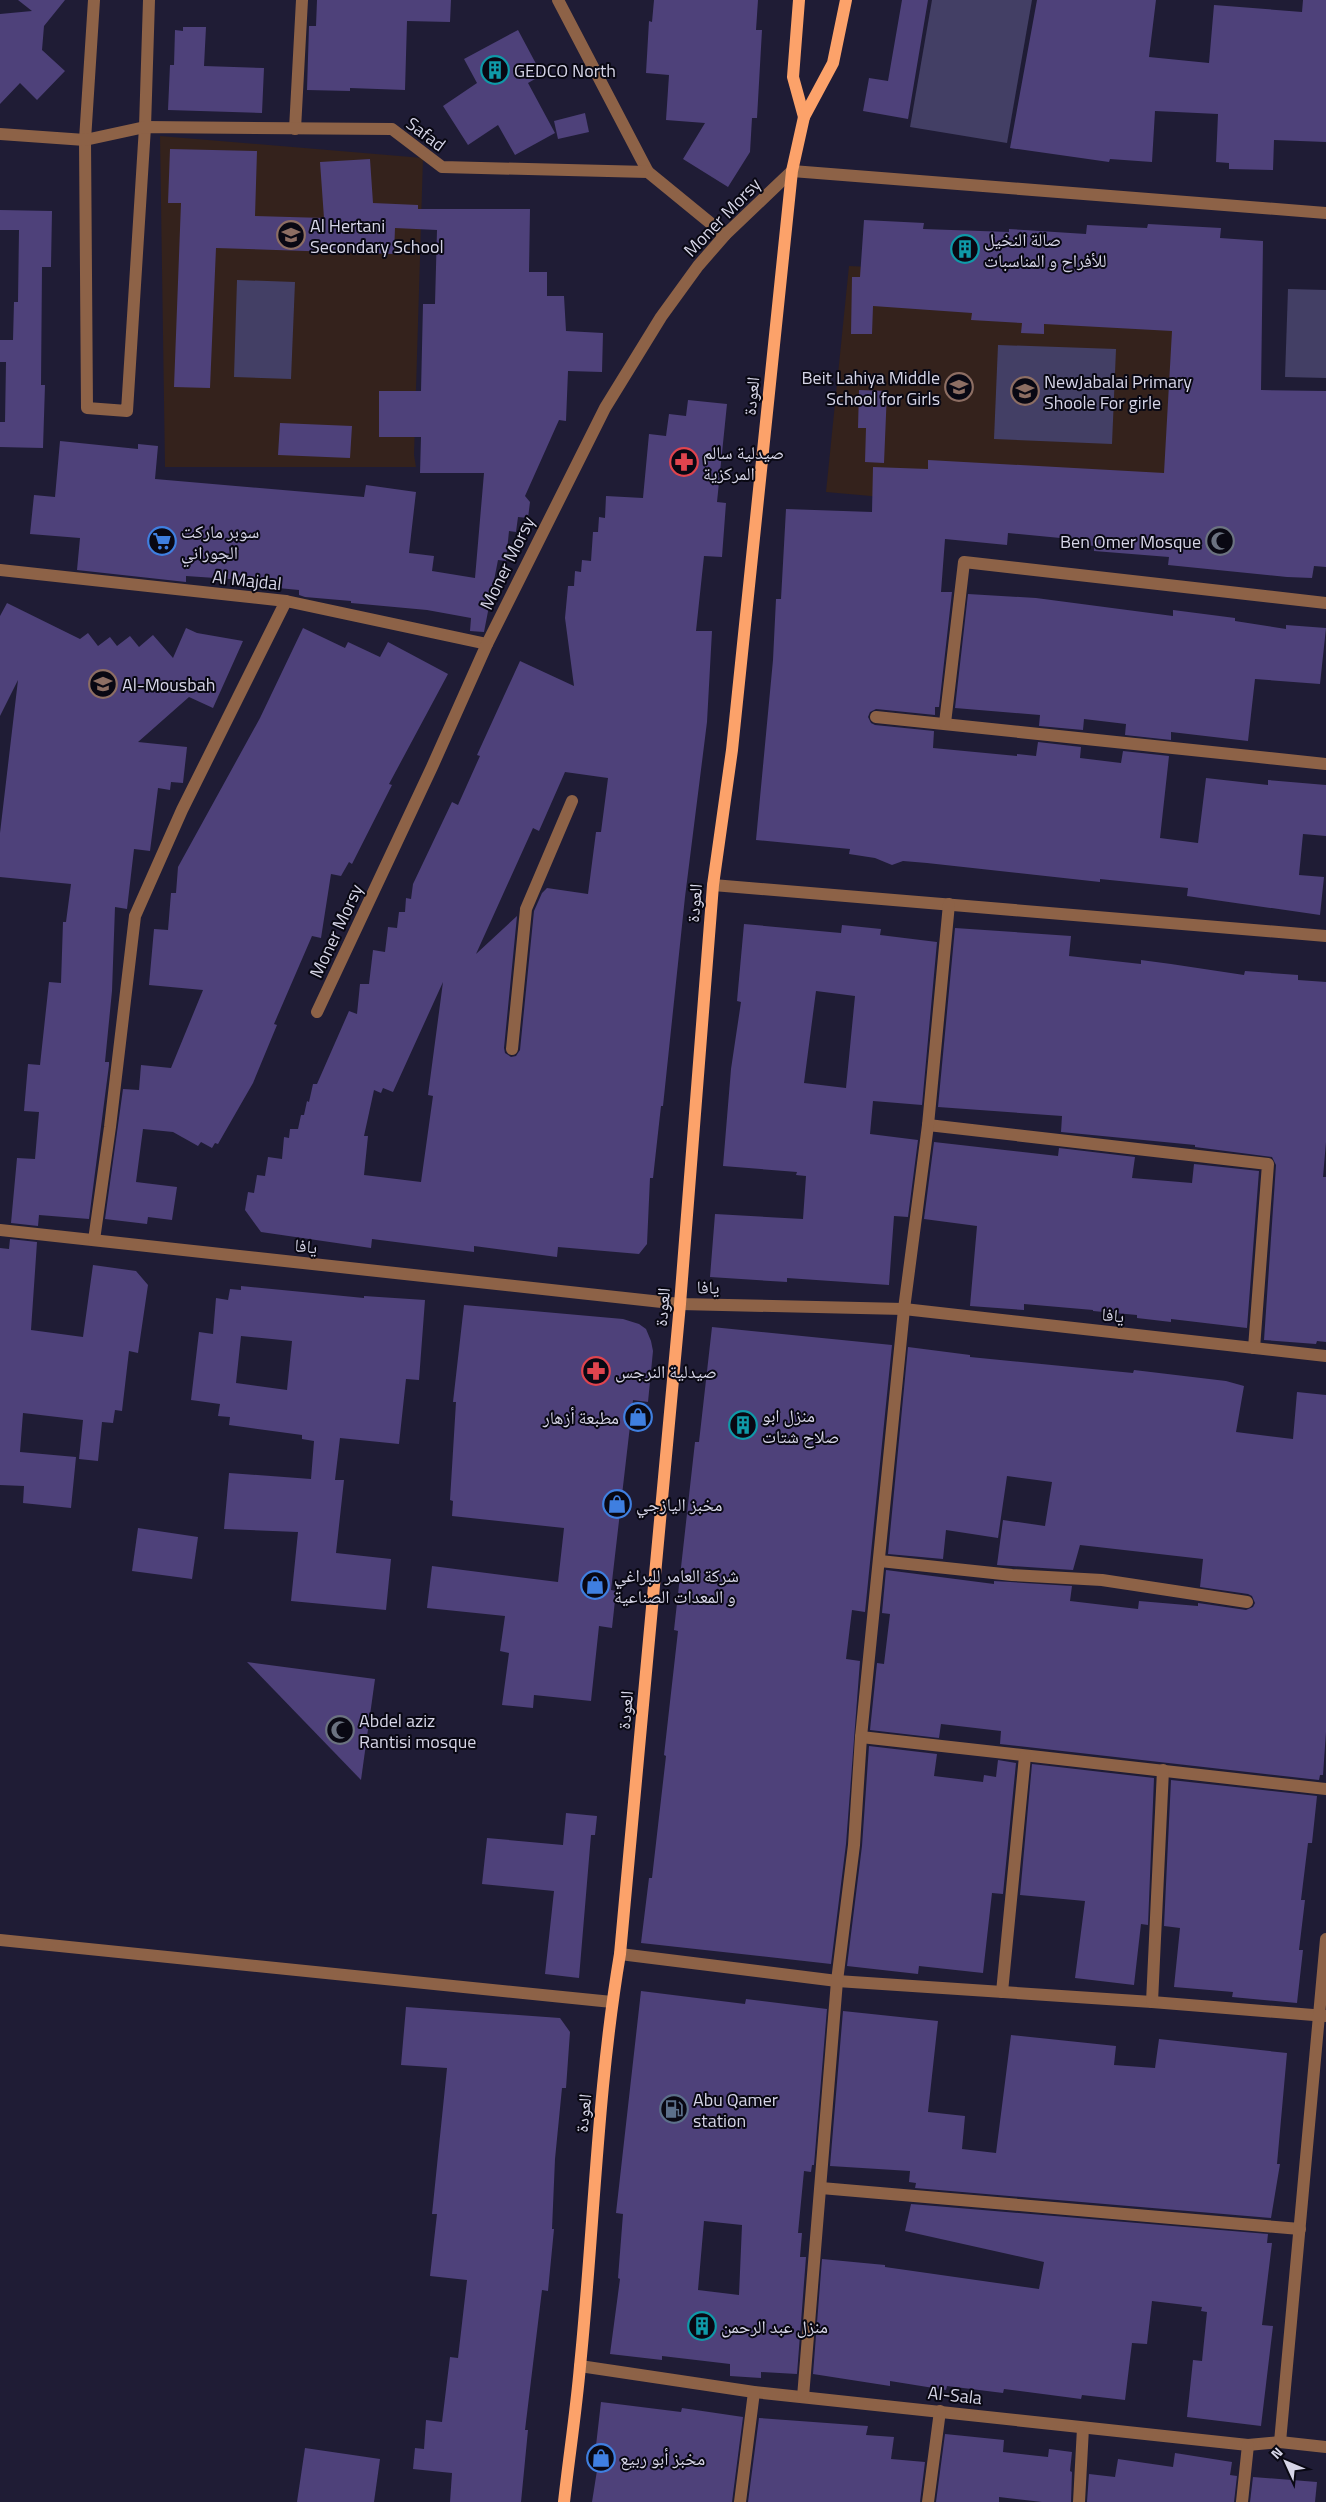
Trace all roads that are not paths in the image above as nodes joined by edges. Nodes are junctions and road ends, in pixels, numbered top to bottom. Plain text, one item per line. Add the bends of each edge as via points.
1 (94, 0) edge
2 (149, 0) edge
3 (302, 0) edge
4 (558, 0) edge
5 (799, 0) edge
6 (846, 0) edge
7 (804, 117) junction
8 (145, 127) junction
9 (295, 130) junction
10 (0, 134) edge
11 (85, 140) junction
12 (792, 171) junction
13 (648, 172) junction
14 (1326, 213) edge
15 (725, 235) junction
16 (0, 570) edge
17 (286, 601) junction
18 (1326, 602) edge
19 (486, 644) junction
20 (876, 717) dead end
21 (946, 723) junction
22 (1326, 764) edge
23 (572, 801) dead end
24 (713, 885) junction
25 (950, 904) junction
26 (1326, 936) edge
27 (317, 1012) dead end
28 (512, 1049) dead end
29 (928, 1125) junction
30 (0, 1230) edge
31 (94, 1240) junction
32 (680, 1304) junction
33 (904, 1309) junction
34 (1254, 1348) junction
35 (1326, 1356) edge
36 (880, 1561) junction
37 (1247, 1602) dead end
38 (861, 1737) junction
39 (1025, 1756) junction
40 (1163, 1770) junction
41 (1326, 1789) edge
42 (1326, 1939) edge
43 (0, 1940) edge
44 (620, 1954) junction
45 (837, 1980) junction
46 (1002, 1992) junction
47 (612, 2002) junction
48 (1152, 2002) junction
49 (1323, 2016) edge
50 (821, 2188) junction
51 (1300, 2229) junction
52 (580, 2366) junction
53 (754, 2392) junction
54 (803, 2397) junction
55 (940, 2411) junction
56 (1083, 2428) junction
57 (1280, 2442) junction
58 (1248, 2445) junction
59 (1326, 2447) edge
60 (564, 2502) edge
61 (740, 2502) edge
62 (928, 2502) edge
63 (1079, 2502) edge
64 (1242, 2502) edge

1 - 11 street
2 - 8 street
3 - 9 street
4 - 13 street
5 - 7 main road, العودة via 793,77
6 - 7 main road, العودة via 833,63
7 - 12 main road, العودة
8 - 9 street, Safad
8 - 11 street, Safad
8 - 11 street via 127,411 87,408
9 - 13 street, Safad via 392,130 442,167
10 - 11 street, Safad
12 - 14 street
12 - 15 street, Moner Morsy
12 - 24 main road, العودة via 732,750
13 - 15 street
15 - 19 street, Moner Morsy via 661,317 605,408
16 - 17 street, Al Majdal
17 - 19 street, Al Majdal
17 - 31 street via 182,810 135,916
18 - 21 street via 964,562
19 - 27 street, Moner Morsy
20 - 21 street
21 - 22 street
23 - 28 street via 526,909
24 - 25 street
24 - 32 main road, العودة
25 - 26 street
25 - 29 street
29 - 33 street
29 - 34 street via 1268,1164
30 - 31 street, يافا
31 - 32 street, يافا
32 - 33 street, يافا
32 - 44 main road, العودة
33 - 34 street, يافا
33 - 36 street
34 - 35 street, يافا
36 - 37 street via 1012,1575 1102,1580
36 - 38 street
38 - 39 street
38 - 45 street via 854,1844
39 - 40 street
39 - 46 street
40 - 41 street
40 - 48 street
42 - 49 street
43 - 47 street
44 - 45 street
44 - 47 main road, العودة
45 - 46 street
45 - 50 street
46 - 48 street
47 - 52 main road, العودة via 596,2152
48 - 49 street
49 - 51 street
50 - 51 street
50 - 54 street
51 - 57 street
52 - 53 street, Al-Sala
52 - 60 main road, العودة
53 - 54 street, Al-Sala
53 - 61 street
54 - 55 street, Al-Sala
55 - 56 street, Al-Sala
55 - 62 street
56 - 58 street, Al-Sala
56 - 63 street
57 - 58 street, Al-Sala
57 - 59 street, Al-Sala
58 - 64 street

